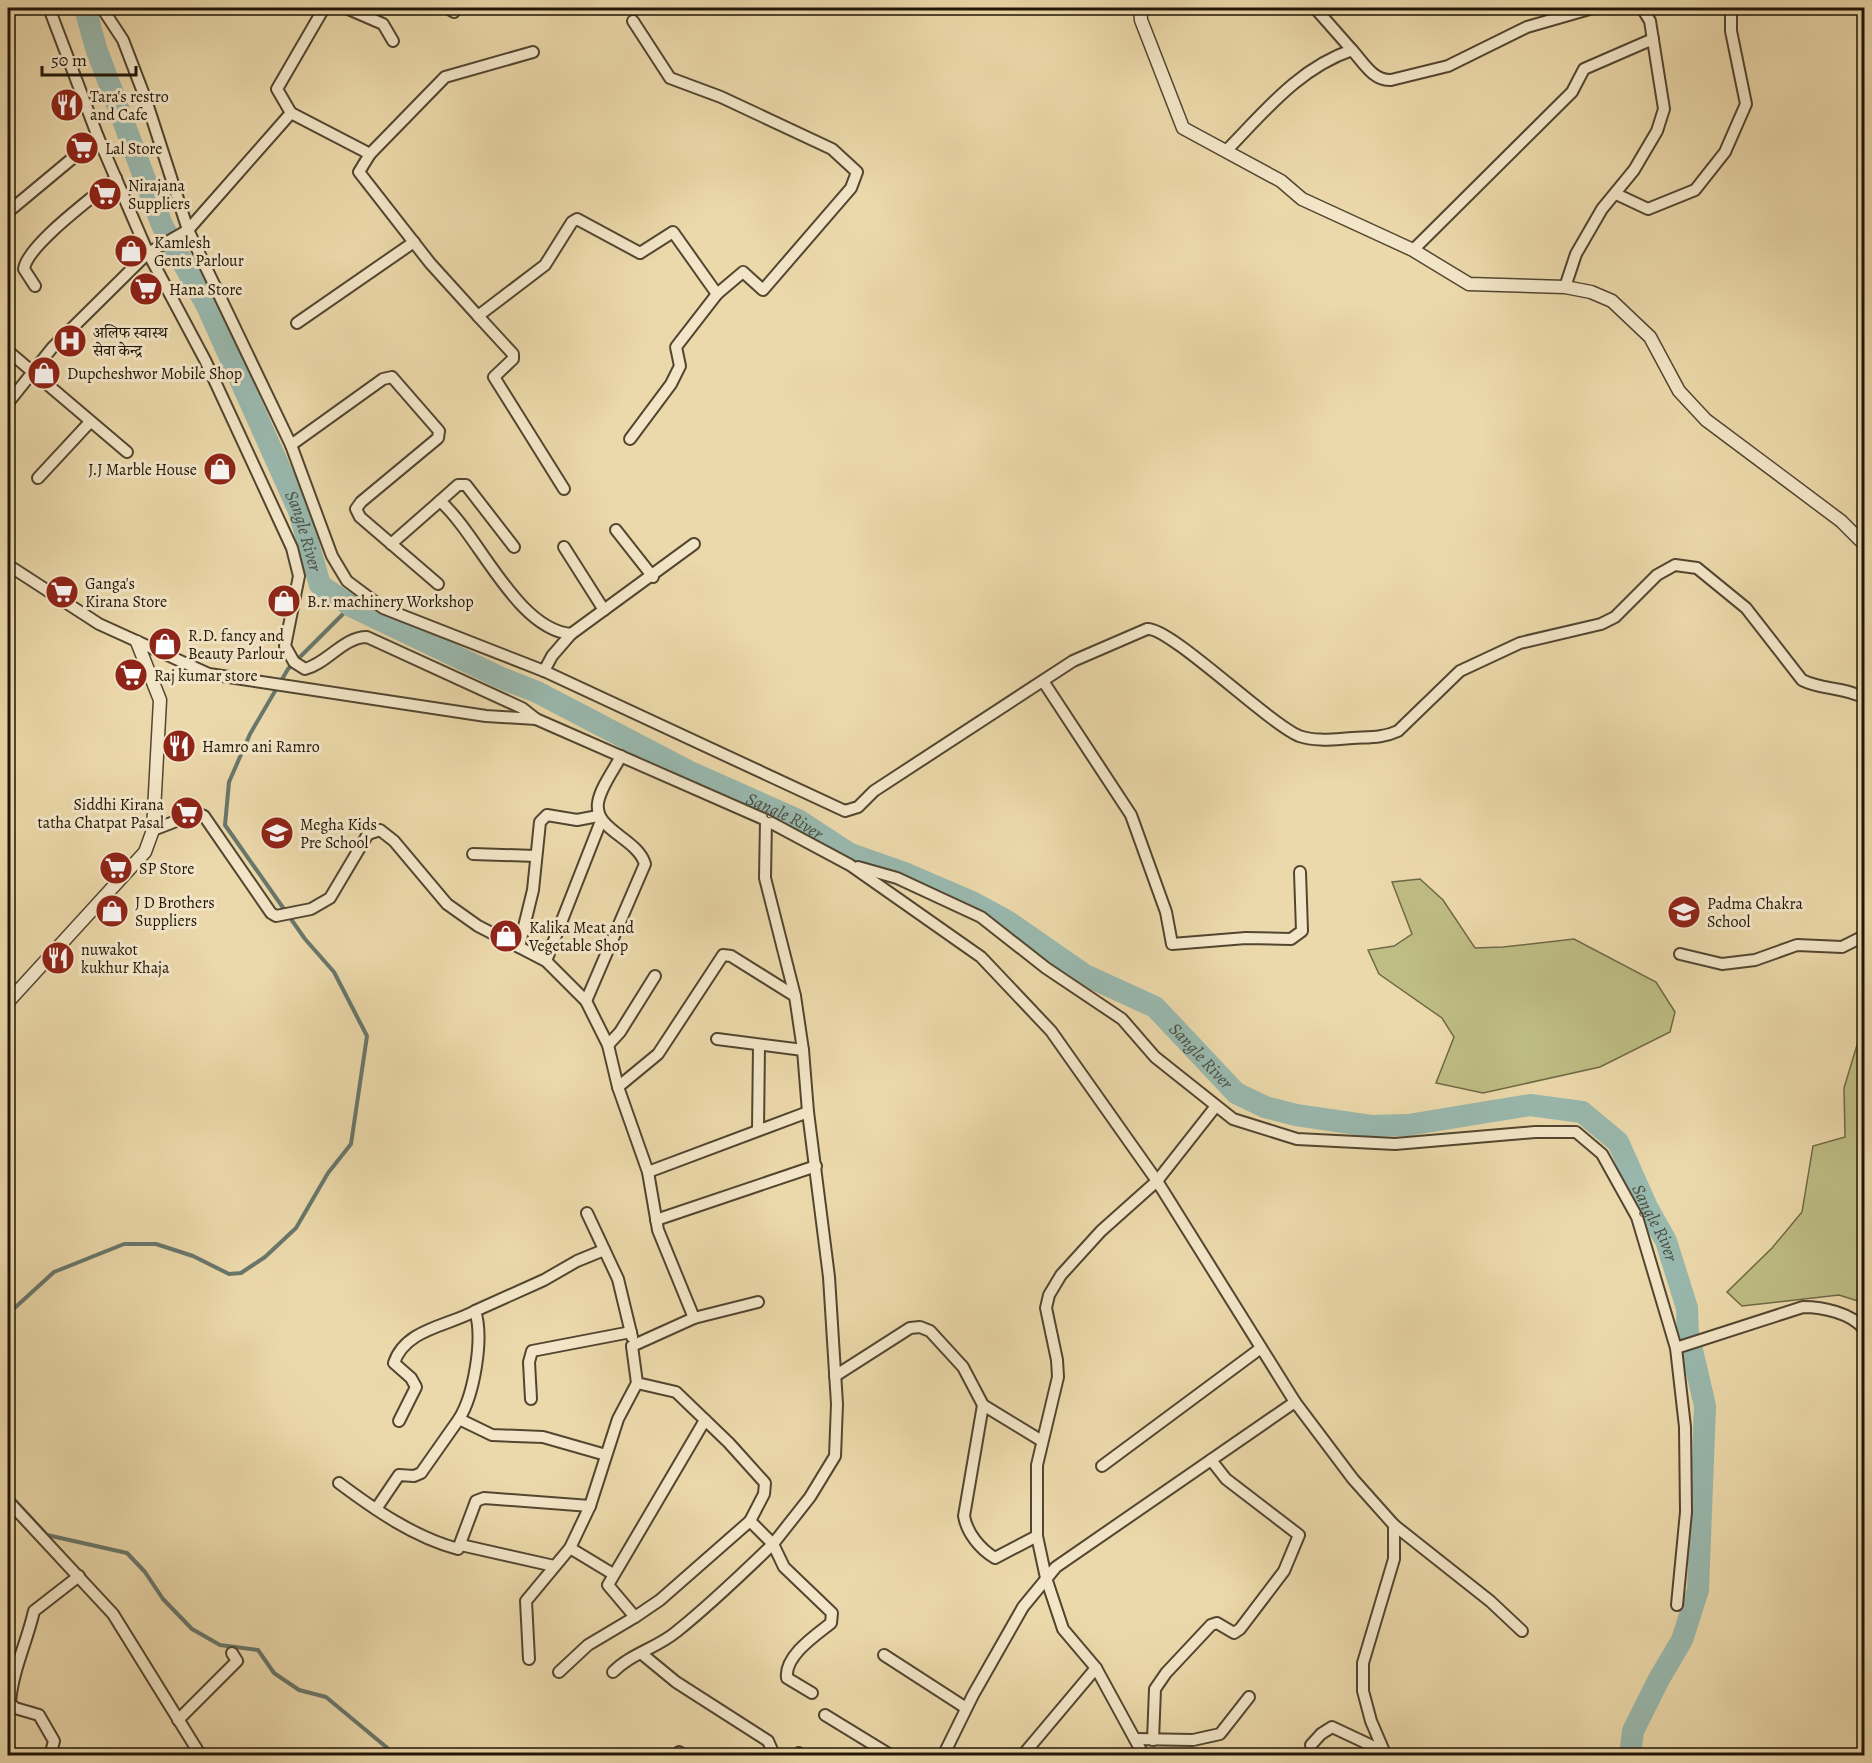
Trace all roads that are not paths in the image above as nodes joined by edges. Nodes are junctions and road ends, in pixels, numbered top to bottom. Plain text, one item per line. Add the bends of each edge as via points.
1 (49, 8) edge
2 (102, 8) edge
3 (324, 8) edge
4 (346, 8) edge
5 (404, 8) edge
6 (411, 8) edge
7 (1140, 8) edge
8 (1315, 8) edge
9 (1593, 8) edge
10 (1642, 8) edge
11 (1731, 8) edge
12 (633, 21) dead end
13 (1653, 39) junction
14 (393, 41) dead end
15 (1352, 50) junction
16 (533, 52) dead end
17 (291, 113) junction
18 (98, 137) junction
19 (1227, 150) junction
20 (370, 154) junction
21 (116, 178) junction
22 (1616, 194) junction
23 (8, 212) edge
24 (184, 232) junction
25 (414, 242) junction
26 (1413, 249) junction
27 (152, 252) junction
28 (35, 285) dead end
29 (1564, 287) junction
30 (717, 294) junction
31 (478, 316) junction
32 (297, 323) dead end
33 (8, 351) edge
34 (32, 373) junction
35 (8, 404) edge
36 (90, 422) junction
37 (630, 439) dead end
38 (291, 445) junction
39 (127, 452) dead end
40 (38, 478) dead end
41 (564, 489) dead end
42 (440, 501) junction
43 (616, 530) dead end
44 (391, 544) junction
45 (694, 544) dead end
46 (1864, 544) edge
47 (514, 547) dead end
48 (564, 547) dead end
49 (8, 565) edge
50 (653, 577) junction
51 (438, 584) dead end
52 (604, 610) junction
53 (571, 634) junction
54 (137, 642) junction
55 (543, 671) junction
56 (1043, 681) junction
57 (1864, 698) edge
58 (537, 719) junction
59 (621, 756) junction
60 (600, 819) junction
61 (766, 819) junction
62 (153, 830) junction
63 (472, 854) dead end
64 (536, 856) junction
65 (850, 865) junction
66 (1300, 872) dead end
67 (1864, 936) edge
68 (519, 947) junction
69 (1680, 954) dead end
70 (546, 961) junction
71 (655, 976) dead end
72 (795, 996) junction
73 (586, 1001) junction
74 (8, 1002) edge
75 (717, 1040) dead end
76 (759, 1044) junction
77 (608, 1045) junction
78 (803, 1050) junction
79 (618, 1087) junction
80 (1216, 1106) junction
81 (808, 1112) junction
82 (758, 1130) junction
83 (816, 1166) junction
84 (648, 1172) junction
85 (1157, 1181) junction
86 (587, 1213) dead end
87 (656, 1220) junction
88 (604, 1250) junction
89 (758, 1302) dead end
90 (475, 1311) junction
91 (694, 1318) junction
92 (1864, 1329) edge
93 (631, 1332) junction
94 (632, 1347) junction
95 (1261, 1348) junction
96 (1676, 1348) junction
97 (835, 1376) junction
98 (637, 1383) junction
99 (531, 1400) dead end
100 (1295, 1402) junction
101 (983, 1405) junction
102 (459, 1419) junction
103 (705, 1420) junction
104 (399, 1421) dead end
105 (1042, 1441) junction
106 (606, 1455) junction
107 (1211, 1460) junction
108 (1102, 1466) dead end
109 (339, 1483) dead end
110 (8, 1502) edge
111 (590, 1506) junction
112 (376, 1509) junction
113 (750, 1521) junction
114 (1394, 1525) junction
115 (1037, 1536) junction
116 (773, 1544) junction
117 (461, 1545) junction
118 (570, 1548) junction
119 (554, 1566) junction
120 (613, 1574) junction
121 (79, 1576) junction
122 (1046, 1578) junction
123 (1677, 1605) dead end
124 (635, 1617) junction
125 (1522, 1630) dead end
126 (232, 1653) dead end
127 (642, 1654) junction
128 (884, 1655) dead end
129 (529, 1659) dead end
130 (1096, 1668) junction
131 (559, 1672) dead end
132 (613, 1672) dead end
133 (812, 1693) dead end
134 (1249, 1697) dead end
135 (966, 1708) junction
136 (825, 1715) dead end
137 (178, 1720) junction
138 (1135, 1739) junction
139 (1153, 1740) junction
140 (1311, 1745) dead end
141 (1385, 1753) edge
142 (50, 1755) edge
143 (201, 1755) edge
144 (770, 1755) edge
145 (892, 1755) edge
146 (943, 1755) edge
147 (1023, 1755) edge
148 (1143, 1755) edge

1 - 18 street
2 - 24 street via 123,40 134,70
3 - 17 street via 277,87
4 - 14 street via 383,24
5 - 6 street
7 - 19 street via 1141,20 1183,128
8 - 15 street
9 - 15 street via 1527,27 1448,66 1391,80 1382,81 1374,75
10 - 13 street via 1650,21
11 - 22 street via 1731,31 1746,104 1725,152 1695,190 1648,209
12 - 30 street via 670,78 721,97 832,149 857,172 851,188 763,290 743,272
13 - 22 street via 1664,109 1657,131
13 - 26 street via 1584,69 1572,92
15 - 19 street via 1328,58 1287,87
16 - 20 street via 445,77
17 - 20 street
17 - 24 street
18 - 21 street
18 - 23 street
19 - 26 street via 1281,181 1302,199
20 - 25 street via 359,172
21 - 27 street
21 - 28 street via 70,215 25,262 24,269
22 - 29 street via 1602,209 1576,254
24 - 27 street
24 - 38 street
25 - 31 street
25 - 32 street
26 - 29 street via 1469,284
27 - 34 street via 52,348
27 - 58 street via 292,548 299,576 285,646 294,662 305,669 315,666 356,637 367,637 522,708
29 - 46 street via 1612,301 1650,337 1679,391 1706,420 1840,520
30 - 31 street via 672,232 639,253 577,219 545,265
30 - 37 street via 676,347 680,366
31 - 41 street via 513,354 513,359 494,377
33 - 34 street
34 - 35 street
34 - 36 street
36 - 39 street
36 - 40 street
38 - 44 street via 383,379 392,377 402,386 439,431 438,438 357,509 360,517
38 - 55 street via 332,556 361,594 382,608
42 - 44 street
42 - 47 street via 458,485 466,485
42 - 53 street via 505,587 547,628
43 - 50 street
44 - 51 street
45 - 50 street
48 - 52 street
49 - 54 street via 99,624
50 - 52 street
52 - 53 street
53 - 55 street
54 - 58 street via 209,674 486,716
54 - 62 street via 160,700
55 - 56 street via 845,811 858,807 874,790
56 - 57 street via 1073,661 1147,629 1156,629 1299,736 1325,740 1385,737 1398,731 1443,685 1467,667 1520,643 1601,624 1615,617 1657,575 1675,565 1687,565 1711,578 1760,621 1802,681
56 - 66 street via 1131,815 1166,912 1172,944 1291,939 1302,931
58 - 59 street
59 - 60 street via 598,802
59 - 61 street
60 - 64 street via 543,817
60 - 70 street
60 - 73 street via 642,854 645,864
61 - 65 street
61 - 72 street via 765,878
62 - 68 street via 197,813 204,816 276,916 311,909 330,898 368,834 380,830 447,904
62 - 74 street via 145,852
63 - 64 street
64 - 68 street via 533,890
65 - 80 street via 897,878 981,917 1046,968 1122,1019 1155,1057
65 - 85 street via 981,957 1051,1031
67 - 69 street via 1842,947 1797,945 1755,960 1722,964
68 - 70 street
70 - 73 street
71 - 77 street
72 - 78 street
72 - 79 street via 723,955 658,1054
73 - 77 street
75 - 76 street
76 - 78 street
76 - 82 street
77 - 79 street
78 - 81 street
79 - 84 street
80 - 85 street
80 - 96 street via 1233,1119 1298,1139 1395,1144 1535,1131 1576,1132 1602,1154 1637,1217
81 - 82 street
81 - 83 street
82 - 84 street
83 - 87 street
83 - 97 street via 830,1277
84 - 87 street
85 - 95 street
85 - 105 street via 1093,1239 1049,1295 1046,1308 1058,1377
86 - 88 street
87 - 91 street
88 - 90 street
88 - 93 street via 618,1279
89 - 91 street
90 - 102 street via 480,1325 479,1340 472,1382
90 - 104 street via 419,1334 397,1354 394,1363 416,1387
91 - 94 street
92 - 96 street via 1844,1315 1803,1307
93 - 94 street
93 - 99 street via 532,1351
94 - 98 street
95 - 100 street
95 - 108 street
96 - 123 street via 1685,1427 1686,1512
97 - 101 street via 909,1328 920,1327 930,1331 963,1367
97 - 116 street via 835,1456 810,1497
98 - 103 street via 676,1392
98 - 106 street via 618,1419
100 - 107 street
100 - 114 street via 1353,1479
101 - 105 street
101 - 115 street via 964,1516 967,1529 995,1558
102 - 106 street via 492,1435 543,1437
102 - 112 street via 421,1473 399,1475
103 - 113 street via 765,1482 764,1494
103 - 120 street
105 - 115 street via 1037,1465
106 - 111 street
107 - 122 street via 1056,1567
107 - 139 street via 1226,1479 1299,1535 1284,1570 1240,1629 1234,1633 1217,1623 1210,1625 1166,1673 1155,1689
109 - 112 street
110 - 121 street
111 - 117 street via 484,1498 476,1501
111 - 118 street
112 - 117 street via 434,1543 458,1549
113 - 116 street
113 - 124 street via 675,1589
114 - 125 street
114 - 141 street via 1394,1559 1364,1664 1364,1691 1371,1721
115 - 122 street
116 - 127 street via 675,1634
116 - 133 street via 784,1567 832,1613 831,1623 793,1658 787,1672 788,1678
117 - 119 street
118 - 119 street
118 - 120 street
119 - 129 street via 526,1601
120 - 124 street via 608,1585
121 - 137 street via 113,1614
121 - 142 street via 34,1611 11,1687 10,1703 39,1715 54,1741
122 - 130 street via 1063,1629
122 - 135 street via 1023,1607
124 - 131 street via 588,1645
126 - 137 street via 237,1661
127 - 132 street via 623,1661
127 - 144 street via 676,1682 768,1741
128 - 135 street
130 - 138 street
130 - 147 street
134 - 139 street via 1220,1734 1193,1740
135 - 146 street
136 - 145 street
137 - 143 street
138 - 139 street
138 - 148 street
140 - 141 street via 1332,1727

